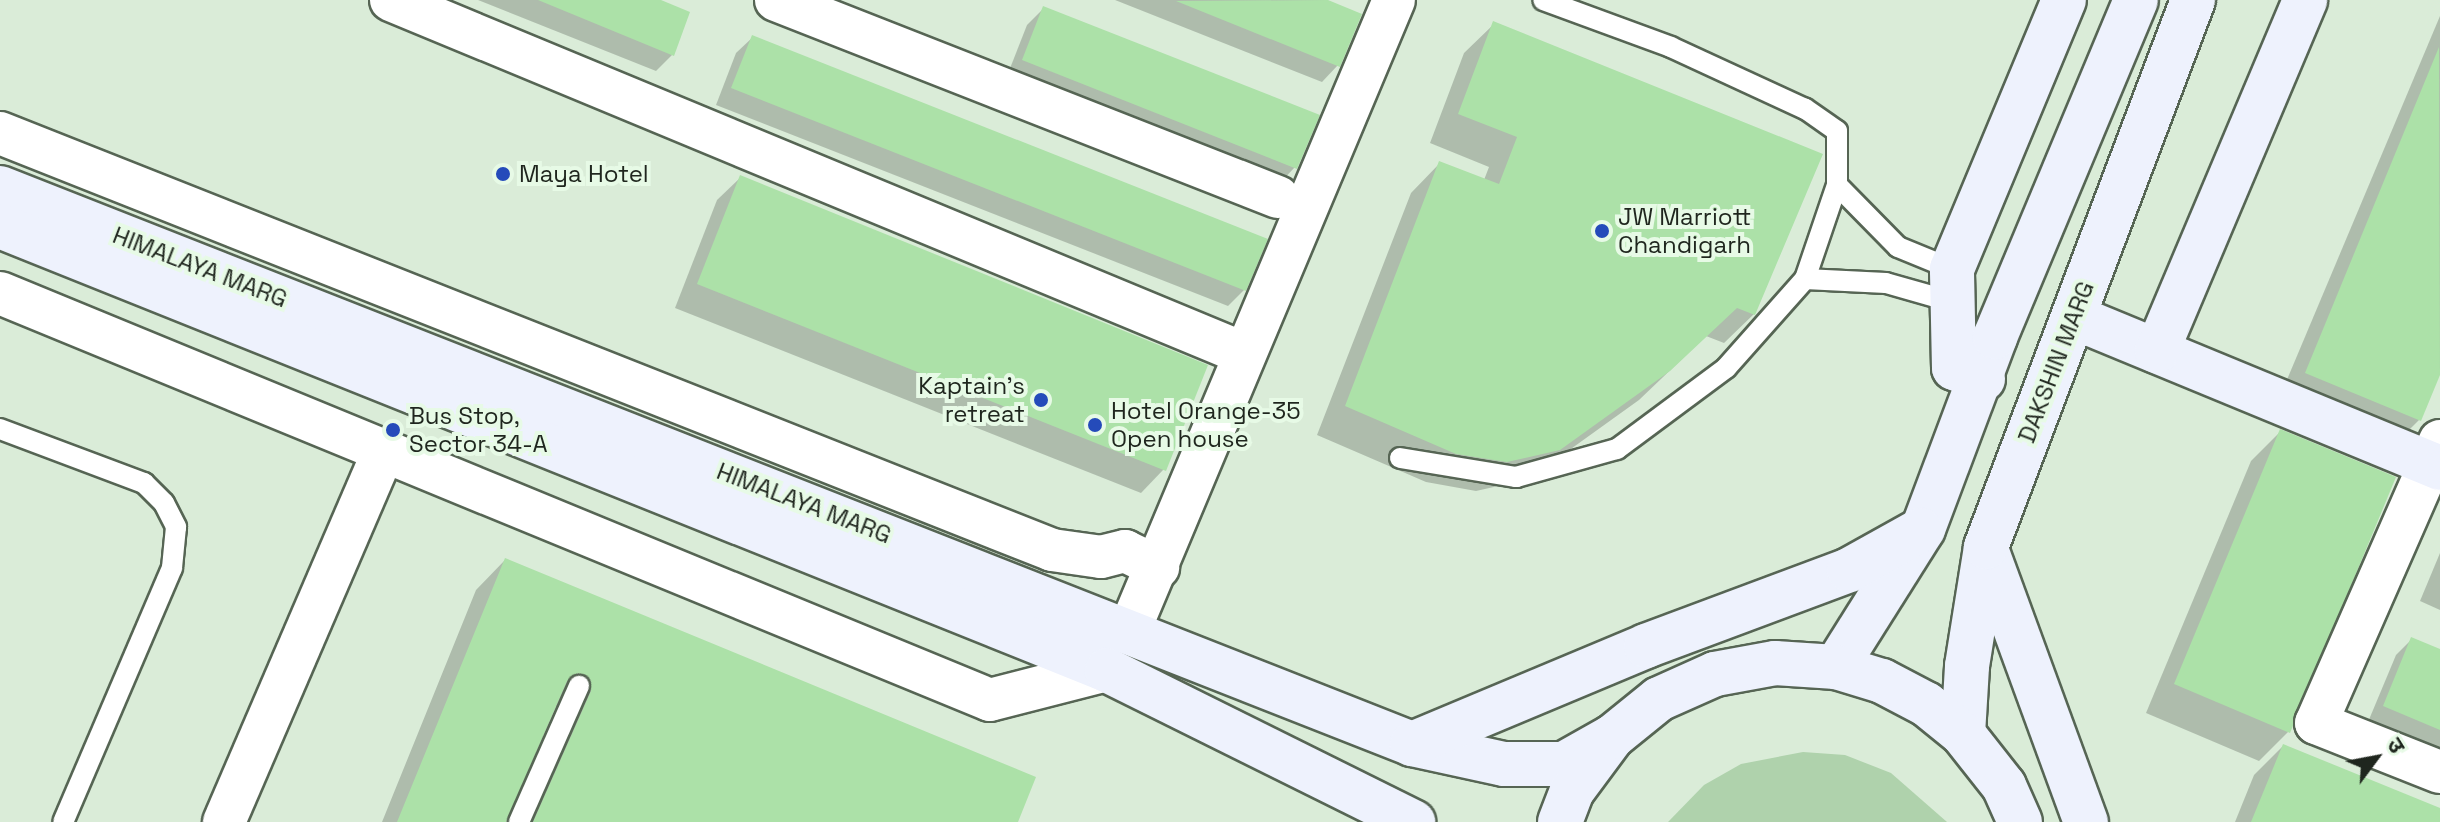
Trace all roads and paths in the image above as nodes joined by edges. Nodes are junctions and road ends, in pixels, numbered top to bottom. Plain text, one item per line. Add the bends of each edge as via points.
1 (391, 0) edge
2 (776, 0) edge
3 (1394, 0) edge
4 (1543, 0) edge
5 (2064, 0) edge
6 (2136, 0) edge
7 (2193, 0) edge
8 (2305, 0) edge
9 (849, 14) edge
10 (0, 133) edge
11 (1837, 185) junction
12 (0, 188) edge
13 (1278, 197) dead end
14 (0, 226) edge
15 (1805, 279) junction
16 (1953, 286) junction
17 (0, 293) edge
18 (2074, 317) junction
19 (2157, 351) junction
20 (1245, 354) junction
21 (1983, 379) junction
22 (0, 429) edge
23 (384, 451) junction
24 (1400, 458) dead end
25 (2437, 458) edge
26 (1923, 529) junction
27 (1986, 547) junction
28 (1158, 567) junction
29 (1129, 631) junction
30 (1836, 667) junction
31 (1107, 670) junction
32 (579, 686) dead end
33 (1963, 734) junction
34 (1612, 737) junction
35 (1412, 744) junction
36 (2440, 772) edge
37 (1395, 816) edge
38 (63, 822) edge
39 (224, 822) edge
40 (519, 822) edge
41 (1560, 822) edge
42 (2020, 822) edge
43 (2086, 822) edge

1 - 20 street
2 - 9 street
3 - 20 street
4 - 11 lane via 1671,47 1805,109 1837,131
5 - 16 main road
6 - 21 main road via 1995,337
7 - 18 main road, DAKSHIN MARG
8 - 19 main road
9 - 13 street
10 - 28 street via 1052,550 1101,557 1125,551
11 - 15 lane
11 - 16 lane via 1898,247
12 - 29 main road, HIMALAYA MARG
14 - 31 main road, HIMALAYA MARG
15 - 16 lane
15 - 24 lane via 1726,368 1617,449 1516,477
16 - 21 main road via 1954,368
17 - 23 street
18 - 19 main road
18 - 27 main road, DAKSHIN MARG
19 - 25 main road
20 - 28 street
21 - 26 main road
22 - 38 lane via 144,483 164,503 176,527 172,568
23 - 31 street via 990,700
23 - 39 street
25 - 36 street via 2316,723
26 - 30 main road
26 - 35 main road via 1849,570 1646,646
27 - 33 main road, DAKSHIN MARG via 1967,666
27 - 43 main road
28 - 29 street
29 - 35 main road, HIMALAYA MARG
30 - 33 main road via 1882,681 1926,704
30 - 34 main road via 1775,663 1715,674 1659,699
31 - 37 main road, HIMALAYA MARG
32 - 40 lane
33 - 42 main road via 2004,786
34 - 35 main road, HIMALAYA MARG via 1564,764 1504,764
34 - 41 main road via 1572,791

